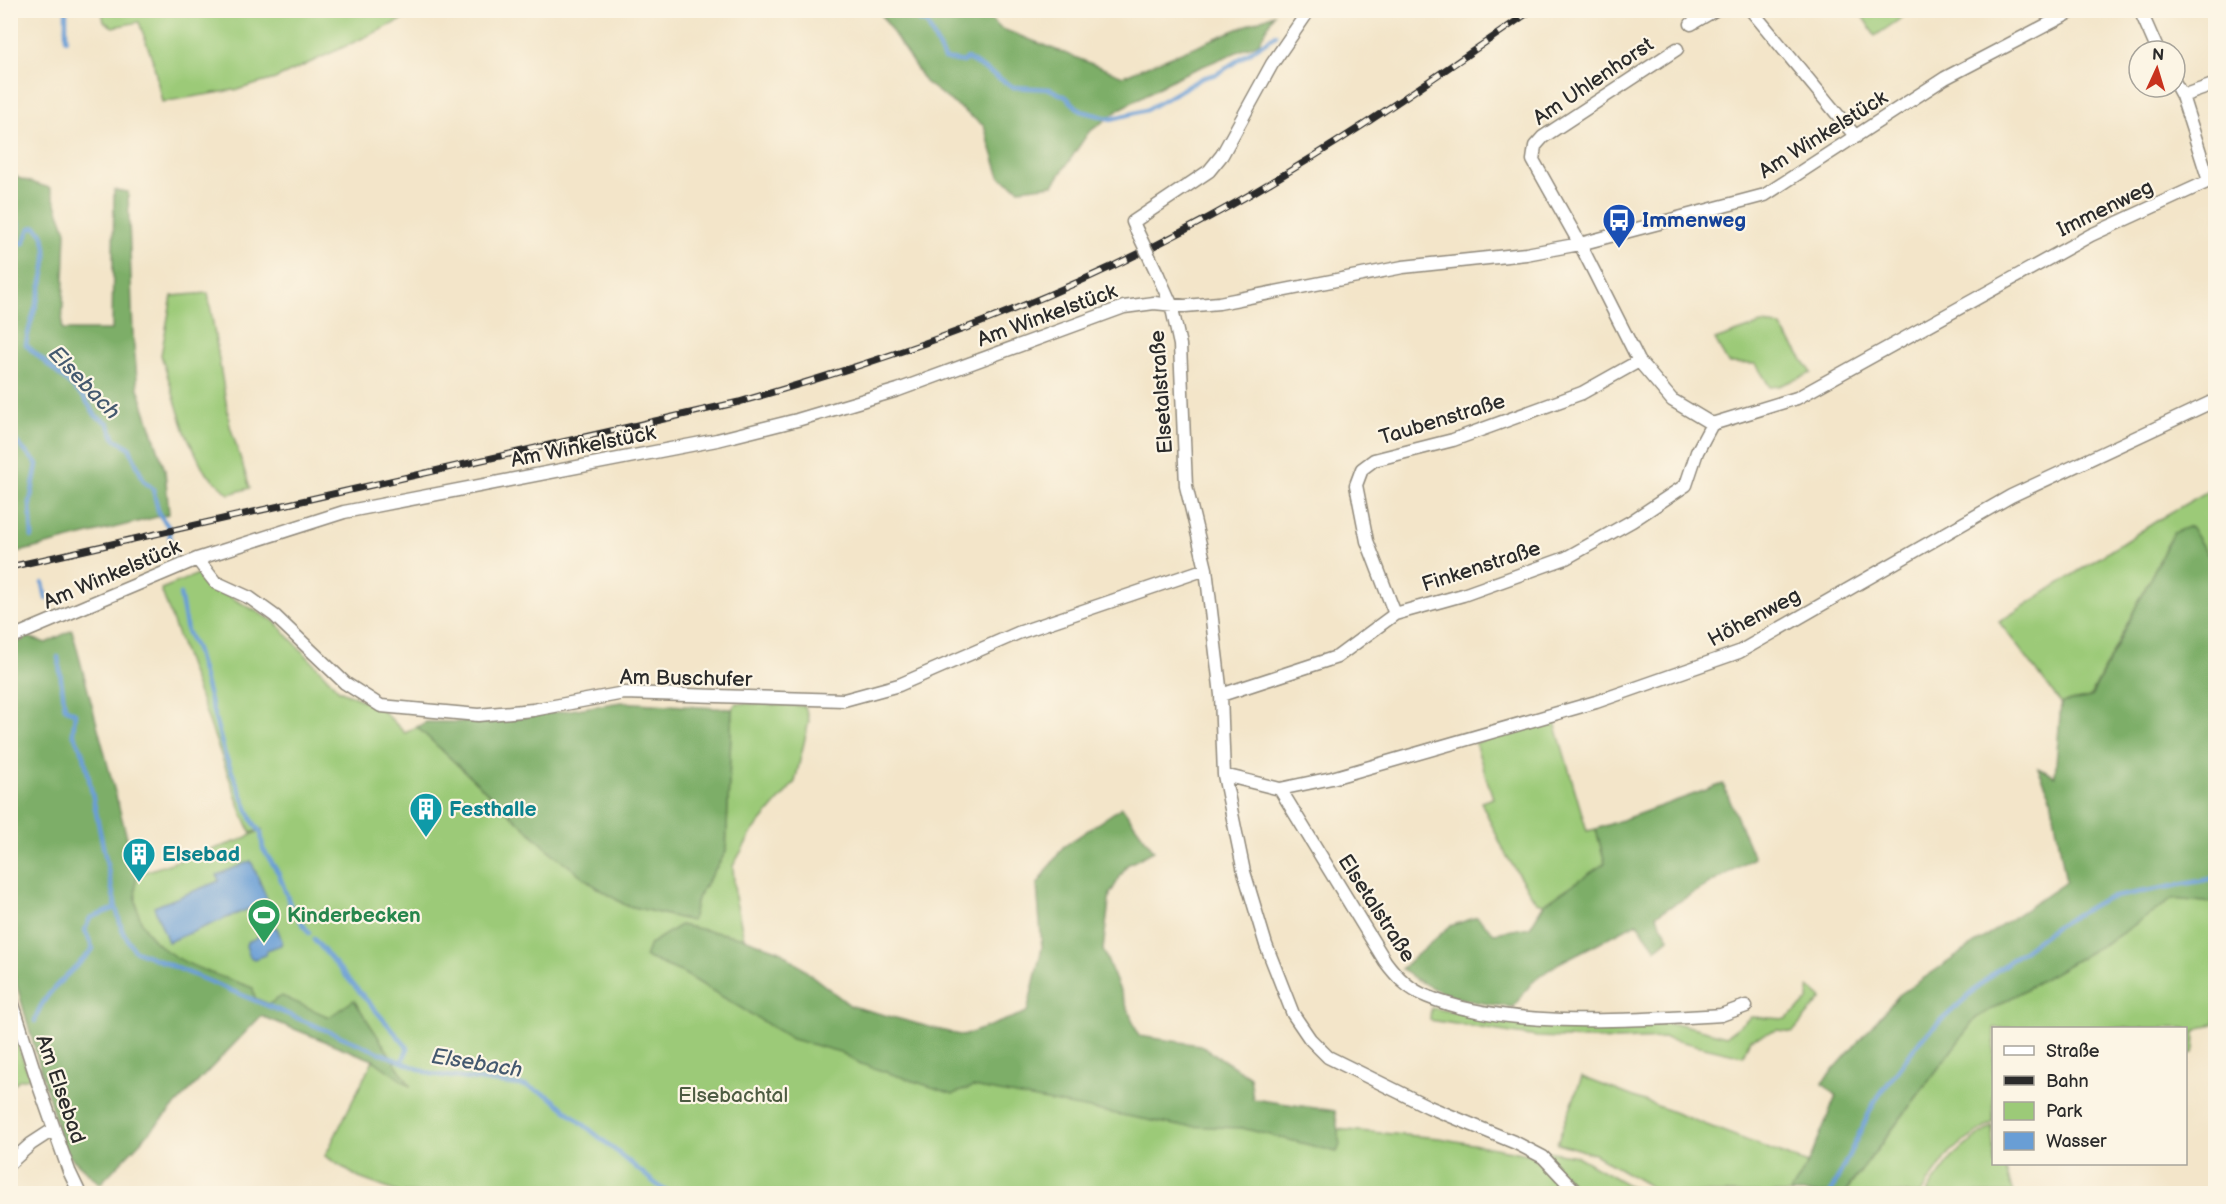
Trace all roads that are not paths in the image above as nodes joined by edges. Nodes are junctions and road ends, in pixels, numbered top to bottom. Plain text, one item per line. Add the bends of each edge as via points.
1 (1309, 10) edge
2 (1715, 10) edge
3 (1751, 10) edge
4 (2075, 10) edge
5 (2140, 10) edge
6 (1691, 24) dead end
7 (2153, 39) edge
8 (1677, 49) dead end
9 (2216, 84) edge
10 (2187, 94) edge
11 (2183, 99) edge
12 (1856, 137) junction
13 (2212, 180) edge
14 (1580, 244) junction
15 (1171, 304) junction
16 (1640, 361) junction
17 (2216, 400) edge
18 (1712, 424) junction
19 (197, 560) junction
20 (1206, 569) junction
21 (1395, 614) junction
22 (10, 638) edge
23 (1221, 695) junction
24 (1224, 775) junction
25 (1280, 789) junction
26 (10, 995) edge
27 (1746, 1006) dead end
28 (54, 1129) junction
29 (10, 1163) edge
30 (80, 1194) edge
31 (1578, 1194) edge

1 - 15 street, Elsetalstraße, bridge via 1272,64 1222,155 1209,171 1135,226
2 - 6 street
3 - 12 street
4 - 12 street, Am Winkelstück via 1945,78
5 - 7 street
8 - 14 street, Am Uhlenhorst via 1535,146 1533,160
9 - 10 street
11 - 13 street, Immenweg
12 - 14 street, Am Winkelstück via 1765,195
13 - 18 street, Immenweg via 2091,235 1797,398
14 - 15 street, Am Winkelstück via 1393,269 1219,303
14 - 16 street
15 - 19 street, Am Winkelstück via 1124,307 898,390 797,420 570,470 344,512
15 - 20 street, Elsetalstraße via 1180,345 1186,486
16 - 18 street via 1672,400
16 - 21 street, Taubenstraße via 1582,393 1453,440 1374,460 1362,470 1356,485 1367,541
17 - 25 street, Höhenweg via 2011,496 1739,652 1596,702 1332,778
18 - 21 street, Finkenstraße via 1686,485 1632,521 1566,558 1464,595
19 - 20 street, Am Buschufer via 215,582 250,598 275,616 345,683 381,706 478,715 533,710 624,693 844,700 899,685 1018,633
19 - 22 street, Am Winkelstück
20 - 23 street, Elsetalstraße
21 - 23 street, Finkenstraße via 1337,657
23 - 24 street, Elsetalstraße
24 - 25 street
24 - 31 street, Elsetalstraße via 1244,872 1266,945 1293,1014 1310,1039 1328,1057 1543,1157
25 - 27 street, Elsetalstraße via 1385,961 1397,977 1425,996 1449,1004 1542,1020 1721,1015
26 - 28 street, Am Elsebad
28 - 29 street
28 - 30 street, Am Elsebad

